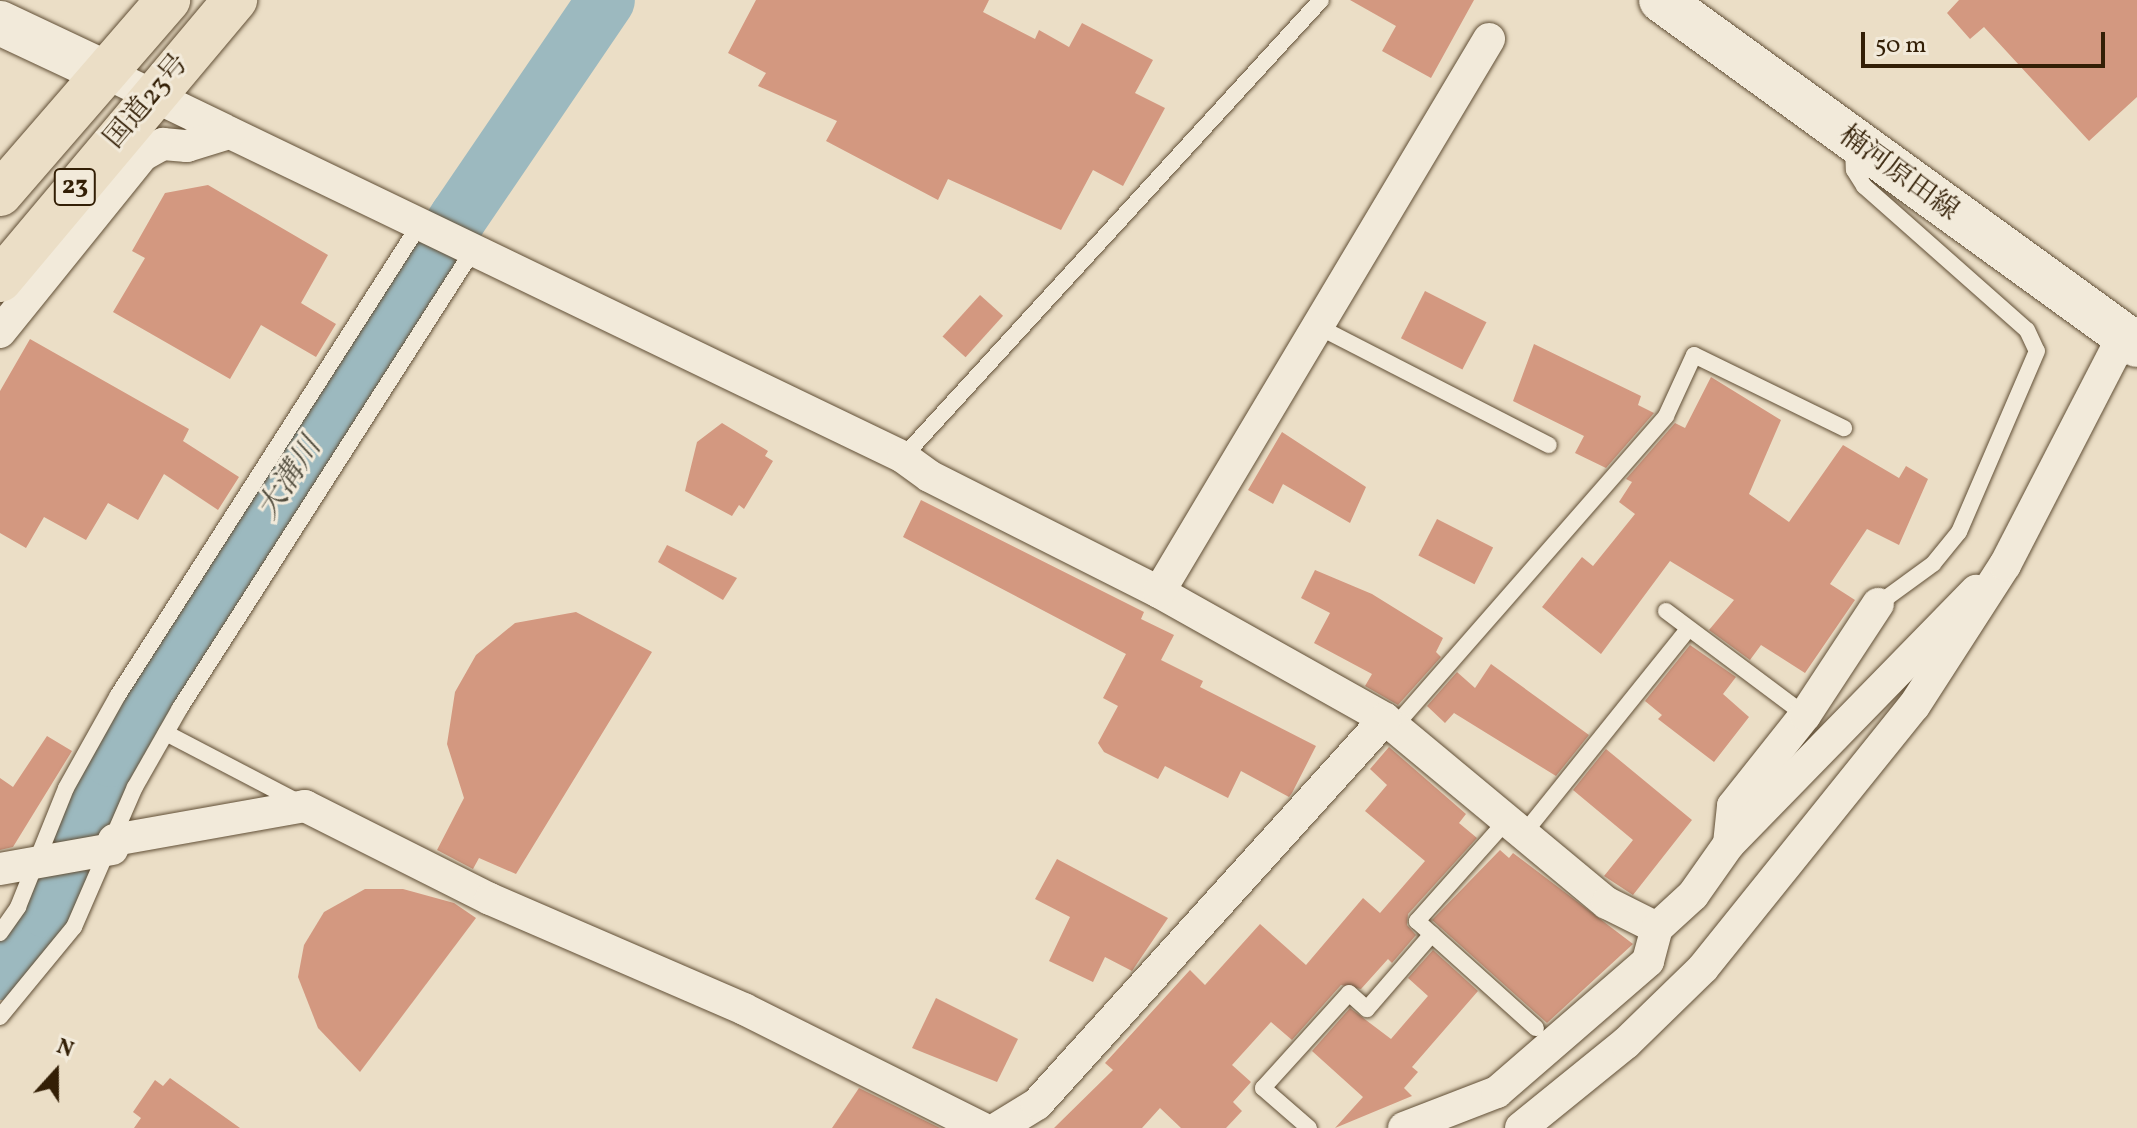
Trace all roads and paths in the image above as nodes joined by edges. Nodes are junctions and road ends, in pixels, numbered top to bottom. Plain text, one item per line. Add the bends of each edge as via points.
1 (168, 0) edge
2 (235, 0) edge
3 (1321, 0) edge
4 (1661, 0) edge
5 (0, 23) edge
6 (1489, 39) dead end
7 (102, 71) junction
8 (151, 95) junction
9 (229, 133) junction
10 (1853, 141) junction
11 (0, 194) edge
12 (422, 229) junction
13 (469, 251) junction
14 (0, 280) edge
15 (1321, 328) junction
16 (0, 332) edge
17 (2132, 335) edge
18 (1844, 428) dead end
19 (1549, 445) dead end
20 (903, 457) junction
21 (2005, 565) junction
22 (1159, 592) junction
23 (1878, 604) joint
24 (1666, 611) dead end
25 (1688, 629) junction
26 (1805, 715) junction
27 (1390, 723) junction
28 (166, 733) junction
29 (305, 806) junction
30 (1517, 825) junction
31 (1729, 844) junction
32 (109, 846) junction
33 (37, 861) junction
34 (0, 869) edge
35 (1657, 928) junction
36 (0, 933) edge
37 (1432, 934) junction
38 (0, 1017) edge
39 (1536, 1028) dead end
40 (982, 1128) edge
41 (998, 1128) edge
42 (1309, 1128) edge
43 (1404, 1128) edge
44 (1521, 1128) edge

1 - 7 highway, 国道23号 / 23
2 - 8 highway, 国道23号 / 23
3 - 20 lane
4 - 10 main road, 楠河原田線
5 - 7 main road
6 - 15 street
7 - 8 street
7 - 11 highway, 国道23号 / 23
8 - 9 street
8 - 14 highway, 国道23号 / 23
9 - 12 street
9 - 16 street via 187,146 163,144 143,155
10 - 17 main road, 楠河原田線
10 - 23 lane via 1854,170 1864,186 2027,330 2037,351 1959,532 1933,564
12 - 13 street
12 - 33 lane via 118,695
13 - 20 street
13 - 28 lane
15 - 19 lane
15 - 22 street
17 - 21 street
18 - 27 lane via 1694,355 1666,416
20 - 22 street via 929,476
21 - 31 street via 1933,630
21 - 44 street via 1914,706 1703,968 1626,1043
22 - 27 street
23 - 26 street
24 - 25 lane
25 - 26 lane
25 - 30 lane
26 - 31 street via 1733,806
27 - 30 street
27 - 41 street via 1037,1104
28 - 29 lane
28 - 32 lane
29 - 32 street
29 - 40 street via 490,899 744,1009
30 - 35 street via 1607,903
30 - 37 lane via 1417,921
31 - 35 street via 1693,895
32 - 33 street
32 - 38 lane via 74,927
33 - 34 street
33 - 36 lane via 18,907
35 - 43 street via 1648,961 1497,1092
37 - 39 lane
37 - 42 lane via 1367,1009 1349,993 1263,1088

